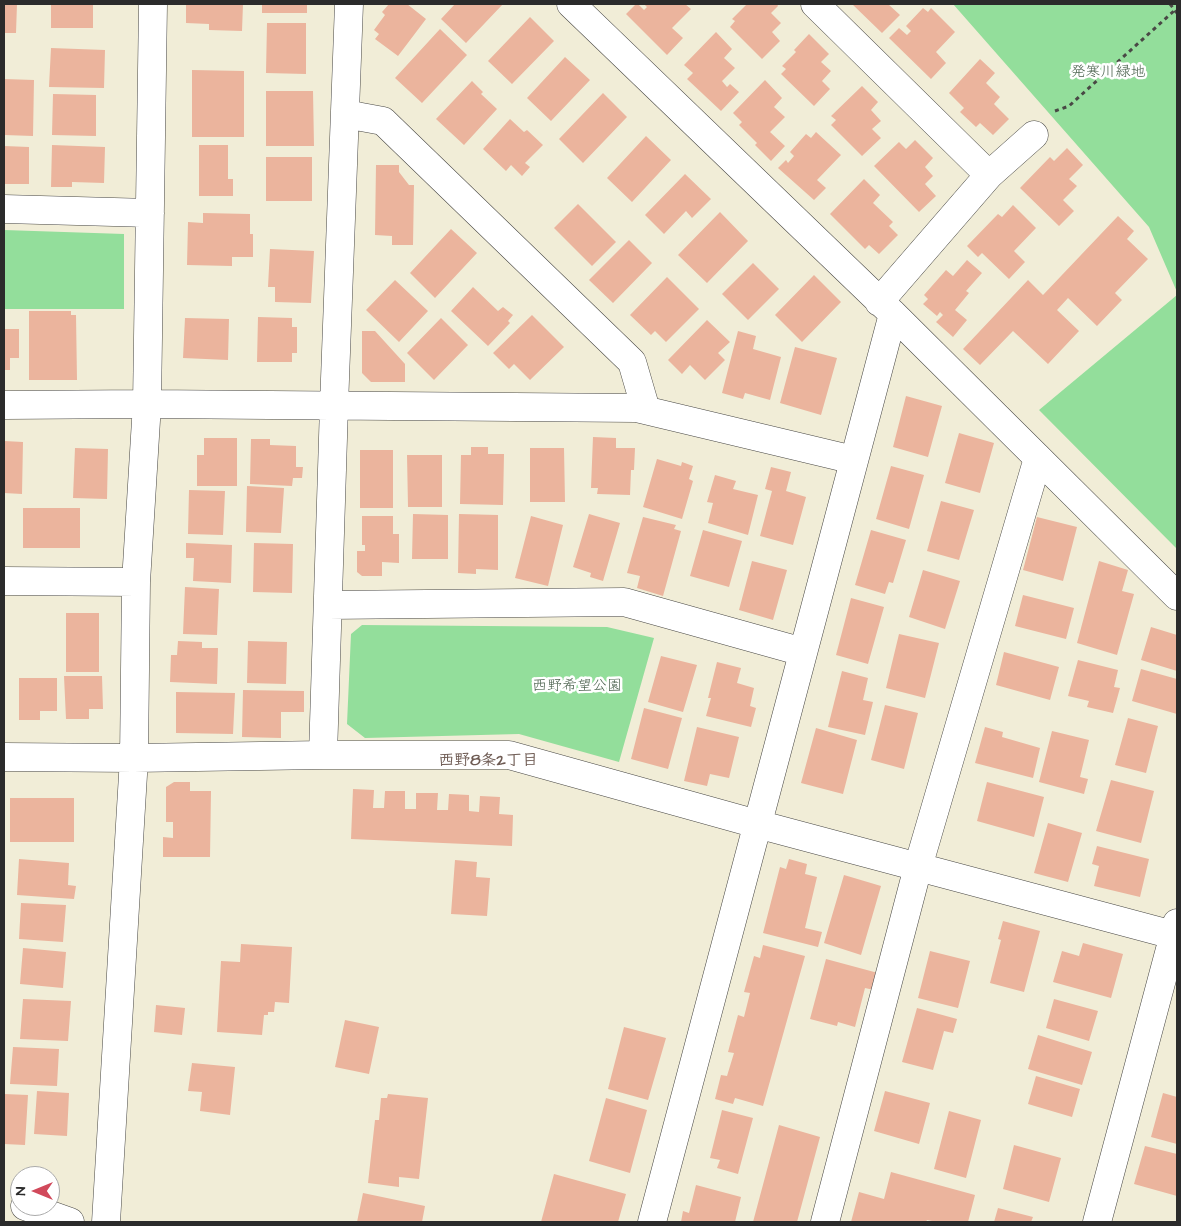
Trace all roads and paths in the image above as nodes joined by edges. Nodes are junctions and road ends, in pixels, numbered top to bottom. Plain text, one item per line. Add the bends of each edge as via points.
1 (153, 4) edge
2 (349, 4) edge
3 (571, 4) edge
4 (814, 4) edge
5 (1170, 4) edge
6 (1176, 11) edge
7 (345, 114) junction
8 (1040, 124) joint
9 (989, 175) junction
10 (4, 209) edge
11 (150, 213) junction
12 (886, 308) junction
13 (147, 404) junction
14 (4, 405) edge
15 (334, 406) junction
16 (646, 410) junction
17 (1038, 458) junction
18 (854, 460) junction
19 (4, 581) edge
20 (136, 582) junction
21 (1177, 596) edge
22 (328, 605) junction
23 (803, 652) junction
24 (323, 755) junction
25 (4, 757) edge
26 (134, 758) junction
27 (757, 824) junction
28 (918, 867) junction
29 (1176, 931) edge
30 (53, 1216) edge
31 (70, 1222) edge
32 (106, 1222) edge
33 (652, 1222) edge
34 (825, 1222) edge
35 (1097, 1222) edge

1 - 11 street
2 - 7 street
3 - 12 street
4 - 9 street
5 - 6 path
6 - 8 path via 1069,106
7 - 15 street
7 - 16 street via 383,121 632,362
8 - 9 street
9 - 12 street
10 - 11 street
11 - 13 street
12 - 17 street
12 - 18 street
13 - 14 street
13 - 15 street
13 - 20 street
15 - 16 street
15 - 22 street
16 - 18 street
17 - 21 street
17 - 28 street
18 - 23 street
19 - 20 street
20 - 26 street
22 - 23 street via 624,602
22 - 24 street
23 - 27 street
24 - 26 street
24 - 27 street via 509,755
25 - 26 street
26 - 32 street
27 - 28 street
27 - 33 street
28 - 29 street
28 - 34 street
29 - 35 street
30 - 31 street

